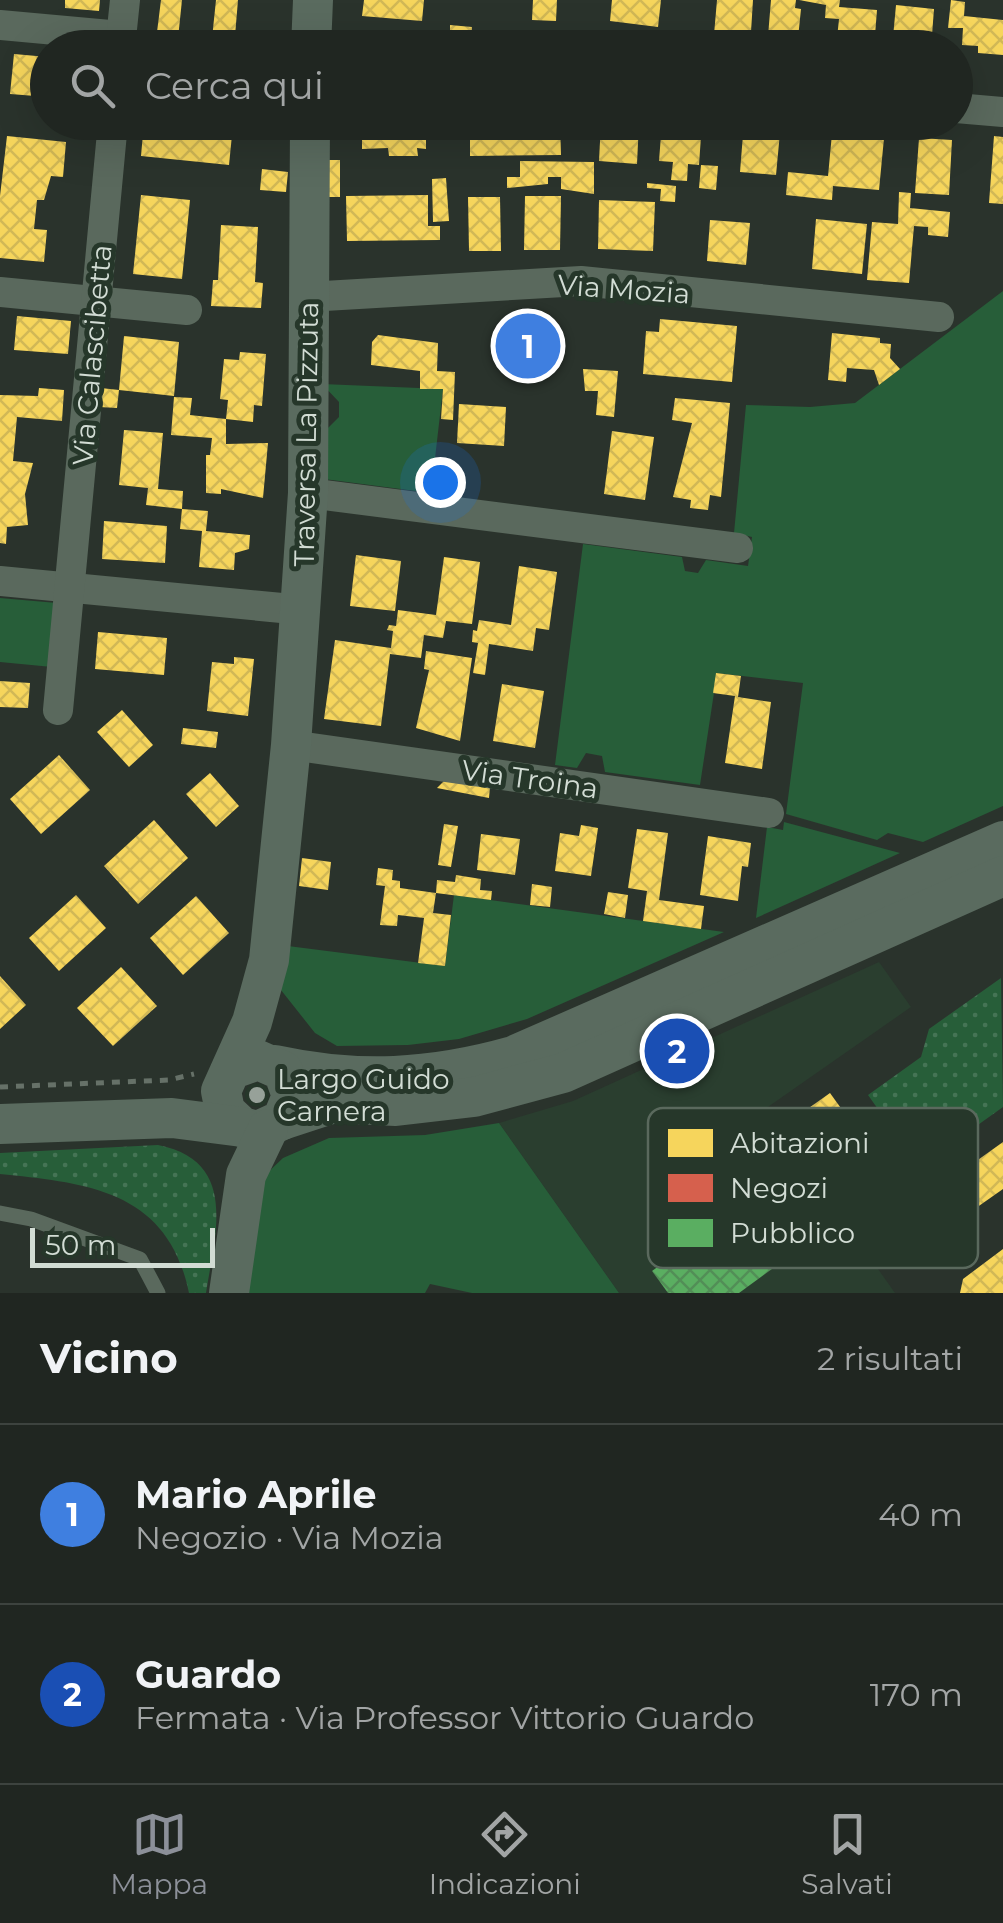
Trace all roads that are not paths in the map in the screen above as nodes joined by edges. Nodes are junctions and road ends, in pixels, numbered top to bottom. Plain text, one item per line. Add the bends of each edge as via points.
1 (125, 0) edge
2 (313, 0) edge
3 (0, 25) edge
4 (35, 30) edge
5 (121, 30) edge
6 (313, 30) edge
7 (973, 109) edge
8 (1003, 112) edge
9 (111, 140) edge
10 (310, 140) edge
11 (0, 292) edge
12 (308, 297) junction
13 (96, 302) junction
14 (188, 310) dead end
15 (939, 317) dead end
16 (308, 493) junction
17 (738, 548) dead end
18 (0, 581) edge
19 (72, 588) junction
20 (303, 610) junction
21 (58, 710) dead end
22 (291, 745) junction
23 (769, 813) dead end
24 (1003, 841) edge
25 (1003, 876) edge
26 (269, 960) junction
27 (282, 1070) junction
28 (0, 1101) edge
29 (238, 1104) junction
30 (0, 1124) edge
31 (0, 1214) edge
32 (158, 1293) edge
33 (229, 1293) edge

1 - 5 street
2 - 6 street
3 - 4 street
7 - 8 street
9 - 13 street, Via Calascibetta
10 - 12 street, Traversa La Pizzuta
11 - 13 street
12 - 15 street, Via Mozia via 582,282
12 - 16 street, Traversa La Pizzuta
13 - 14 street
13 - 19 street, Via Calascibetta
16 - 17 street
16 - 20 street, Traversa La Pizzuta
18 - 19 street
19 - 20 street
19 - 21 street, Via Calascibetta
20 - 22 street, Traversa La Pizzuta
22 - 23 street, Via Troina
22 - 26 street, Traversa La Pizzuta
24 - 27 street via 513,1056 407,1076
25 - 29 street via 562,1073 474,1097 396,1106
26 - 27 street
26 - 29 street
27 - 29 street via 258,1060
27 - 29 street via 291,1105
28 - 29 street via 168,1095
29 - 30 street via 172,1118
29 - 33 street via 238,1232
31 - 32 lane via 140,1259

